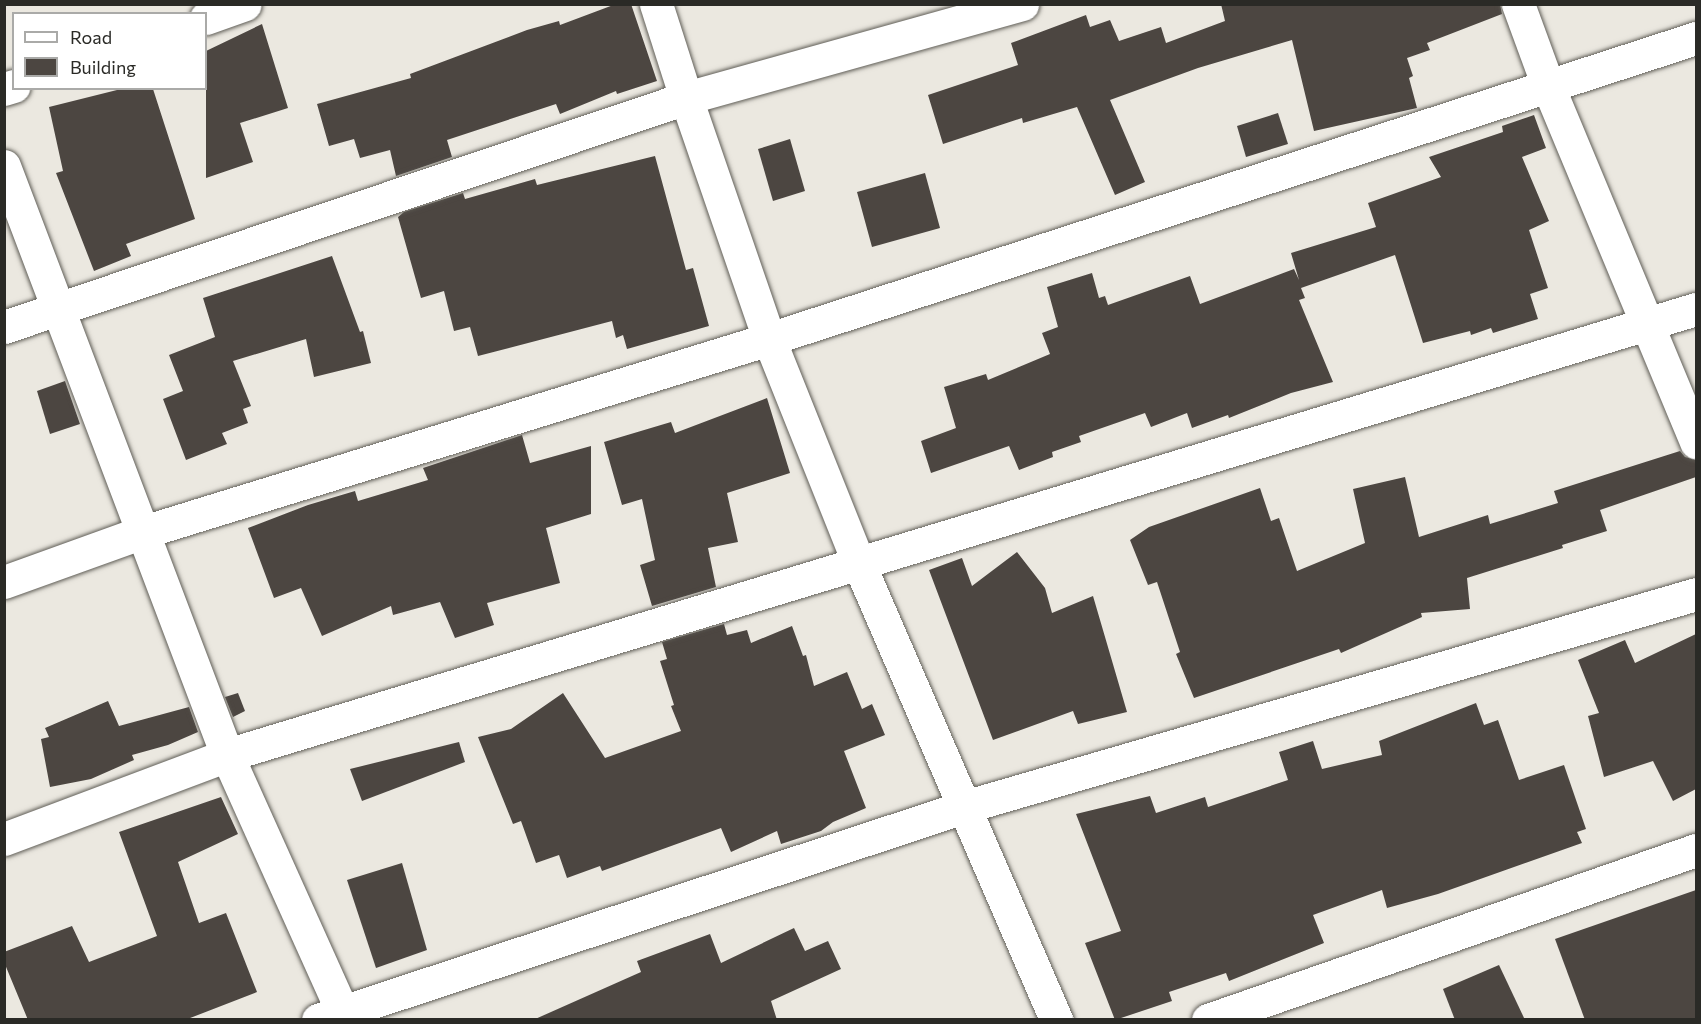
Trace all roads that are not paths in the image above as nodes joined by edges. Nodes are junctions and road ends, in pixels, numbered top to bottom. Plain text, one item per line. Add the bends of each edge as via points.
1 (245, 4) edge
2 (656, 4) edge
3 (1022, 4) edge
4 (1518, 4) edge
5 (207, 18) edge
6 (1696, 38) edge
7 (1548, 86) junction
8 (686, 98) junction
9 (4, 166) edge
10 (57, 309) junction
11 (1696, 309) edge
12 (1649, 324) junction
13 (4, 327) edge
14 (769, 339) junction
15 (1696, 442) edge
16 (143, 532) junction
17 (859, 564) junction
18 (4, 582) edge
19 (1696, 594) edge
20 (227, 755) junction
21 (964, 807) junction
22 (4, 839) edge
23 (1696, 850) edge
24 (335, 1016) edge
25 (1056, 1020) edge
26 (1208, 1020) edge

1 - 5 street
2 - 8 street
3 - 8 street
4 - 7 street
6 - 7 street
7 - 12 street
7 - 14 street
8 - 10 street
8 - 14 street
9 - 10 street
10 - 13 street
10 - 16 street
11 - 12 street
12 - 15 street
12 - 17 street
14 - 16 street
14 - 17 street
16 - 18 street
16 - 20 street
17 - 20 street
17 - 21 street
19 - 21 street
20 - 22 street
20 - 24 street
21 - 24 street
21 - 25 street
23 - 26 street

